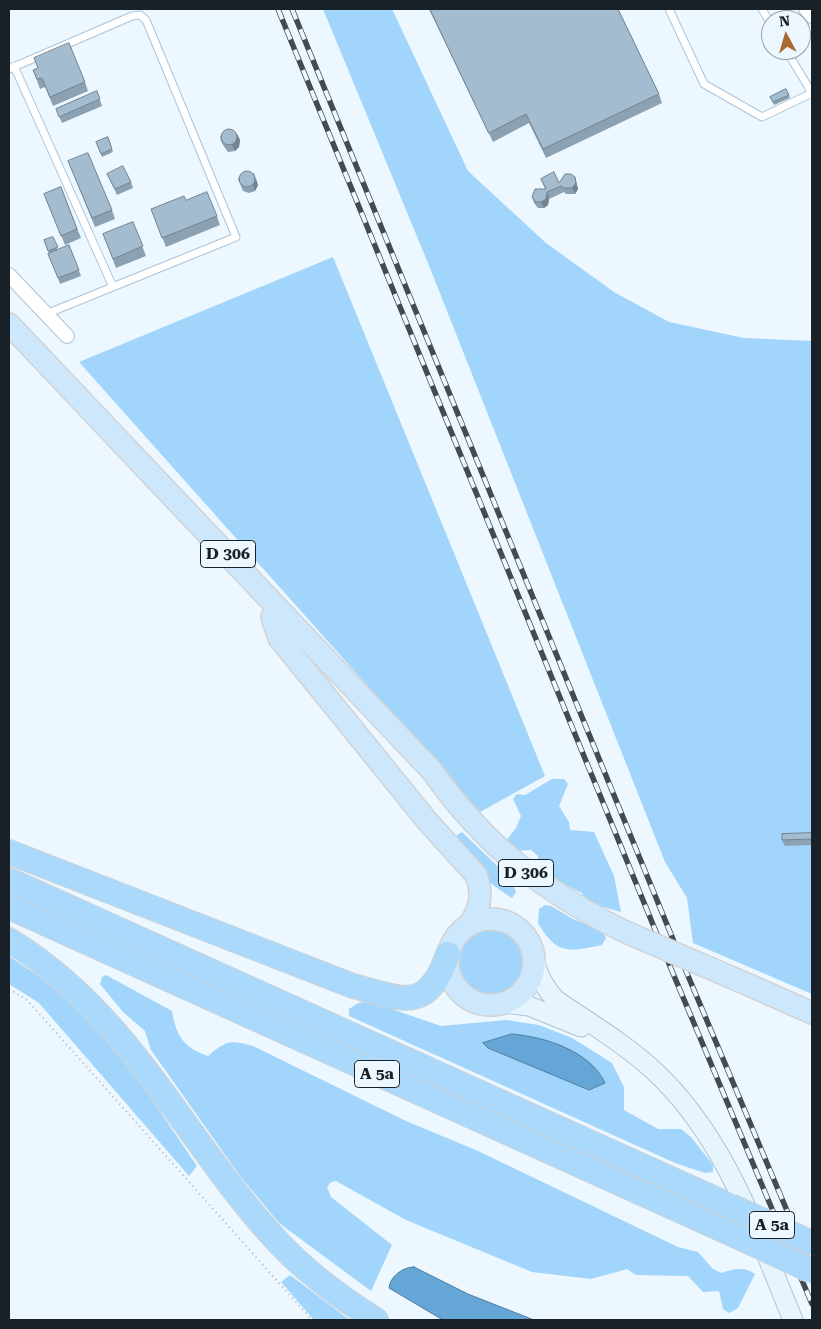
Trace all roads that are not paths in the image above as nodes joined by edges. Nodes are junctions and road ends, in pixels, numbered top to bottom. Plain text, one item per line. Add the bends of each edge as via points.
1 (669, 9) edge
2 (806, 9) edge
3 (812, 16) edge
4 (792, 60) edge
5 (12, 67) edge
6 (812, 93) edge
7 (9, 276) edge
8 (113, 287) junction
9 (46, 314) junction
10 (9, 324) edge
11 (67, 336) dead end
12 (9, 338) edge
13 (272, 617) junction
14 (444, 787) junction
15 (9, 852) edge
16 (9, 880) edge
17 (9, 907) edge
18 (469, 924) junction
19 (9, 940) edge
20 (448, 954) junction
21 (533, 956) junction
22 (505, 1003) junction
23 (812, 1013) edge
24 (610, 1038) junction
25 (812, 1243) edge
26 (812, 1271) edge
27 (376, 1320) edge
28 (793, 1320) edge

1 - 6 lane via 704,84 762,117
2 - 3 street
4 - 6 lane
5 - 8 lane
5 - 8 lane via 132,16 140,15 146,20 236,237
7 - 9 street
8 - 9 lane
9 - 11 street
10 - 14 main road, D 306 via 346,678
12 - 13 main road, D 306
13 - 14 main road, D 306 via 427,775
13 - 18 main road via 279,638 428,822 476,875 480,902 478,913
14 - 23 main road, D 306, bridge via 501,851 558,896 628,933
15 - 20 highway via 353,986 395,997 422,996 437,979
16 - 25 highway, A 5a, bridge
17 - 26 highway, A 5a, bridge
18 - 20 main road via 459,933
18 - 21 main road via 483,918 512,923 531,945
19 - 27 highway via 86,1000 120,1036 279,1243 311,1273
20 - 22 main road via 448,967 459,992 472,1001 487,1005
21 - 22 main road via 534,972 528,985
21 - 24 street via 542,982 556,1000
22 - 24 street via 529,1006
24 - 28 street via 652,1069 678,1096 722,1157 741,1193

